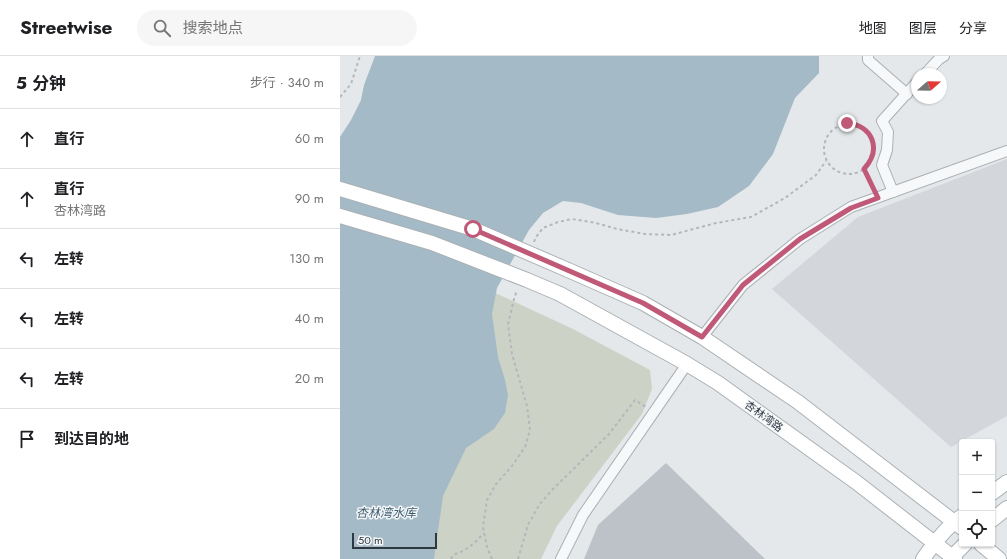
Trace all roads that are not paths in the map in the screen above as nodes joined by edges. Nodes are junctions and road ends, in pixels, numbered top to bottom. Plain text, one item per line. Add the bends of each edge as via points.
1 (868, 56) edge
2 (944, 56) edge
3 (931, 68) edge
4 (911, 89) edge
5 (907, 94) junction
6 (1007, 151) edge
7 (340, 189) edge
8 (893, 192) junction
9 (340, 216) edge
10 (702, 337) junction
11 (687, 364) junction
12 (1007, 482) edge
13 (995, 491) edge
14 (1007, 508) edge
15 (995, 518) edge
16 (959, 522) edge
17 (934, 543) junction
18 (962, 547) edge
19 (985, 547) edge
20 (952, 558) edge
21 (561, 559) edge
22 (922, 559) edge
23 (999, 559) edge

1 - 5 street via 868,60
2 - 3 street
4 - 5 street
5 - 8 street via 882,120 888,132 887,150 882,165
6 - 8 street
7 - 10 main road, bridge via 473,229 643,303
8 - 10 street via 851,208 800,239 743,285
9 - 11 main road, 杏林湾路, bridge via 432,243 560,294
10 - 16 main road via 798,402
11 - 17 main road, 杏林湾路 via 718,383 856,482
11 - 21 street via 583,515
12 - 13 main road
14 - 15 main road
16 - 17 main road
17 - 20 main road, 杏林湾路
17 - 22 main road
18 - 20 main road
19 - 23 main road

